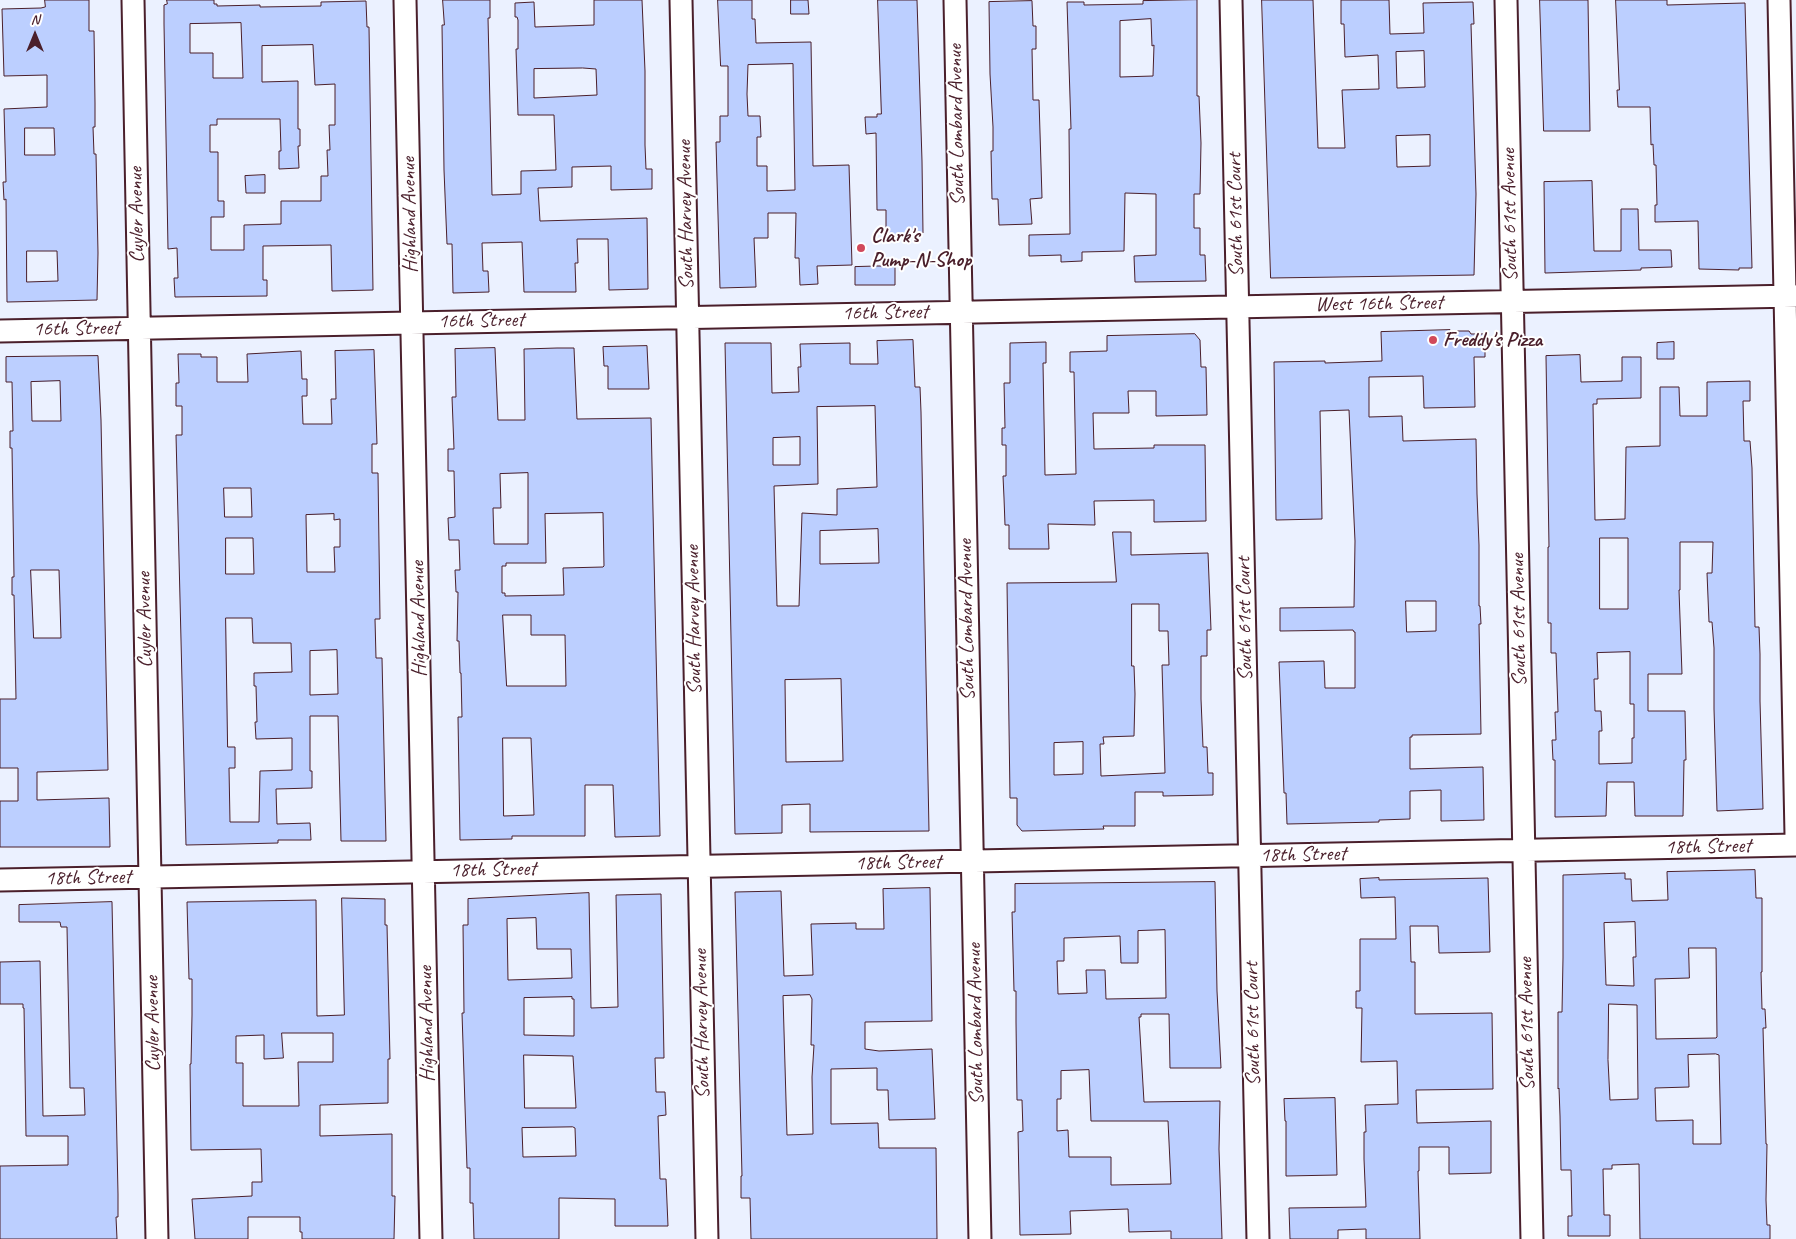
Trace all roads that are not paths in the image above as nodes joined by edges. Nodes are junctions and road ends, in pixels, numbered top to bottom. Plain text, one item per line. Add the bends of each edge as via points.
1 (133, 0) edge
2 (405, 0) edge
3 (681, 0) edge
4 (955, 0) edge
5 (1232, 0) edge
6 (1506, 0) edge
7 (1779, 0) edge
8 (1791, 296) edge
9 (1512, 302) junction
10 (1238, 307) junction
11 (961, 312) junction
12 (688, 317) junction
13 (412, 322) junction
14 (139, 328) junction
15 (0, 331) edge
16 (1796, 835) edge
17 (1796, 845) edge
18 (1524, 850) junction
19 (1250, 856) junction
20 (972, 861) junction
21 (699, 866) junction
22 (424, 872) junction
23 (150, 877) junction
24 (0, 880) edge
25 (157, 1239) edge
26 (431, 1239) edge
27 (707, 1239) edge
28 (980, 1239) edge
29 (1258, 1239) edge
30 (1532, 1239) edge

1 - 14 street, Cuyler Avenue
2 - 13 street, Highland Avenue
3 - 12 street, South Harvey Avenue
4 - 11 street, South Lombard Avenue
5 - 10 street, South 61st Court
6 - 9 street, South 61st Avenue
7 - 8 street
8 - 9 street, West 16th Street
8 - 16 street
9 - 10 street, West 16th Street
9 - 18 street, South 61st Avenue
10 - 11 street, West 16th Street
10 - 19 street, South 61st Court
11 - 12 street, 16th Street
11 - 20 street, South Lombard Avenue
12 - 13 street, 16th Street
12 - 21 street, South Harvey Avenue
13 - 14 street, 16th Street
13 - 22 street, Highland Avenue
14 - 15 street, 16th Street
14 - 23 street, Cuyler Avenue
17 - 18 street, 18th Street
18 - 19 street, 18th Street
18 - 30 street, South 61st Avenue
19 - 20 street, 18th Street
19 - 29 street, South 61st Court
20 - 21 street, 18th Street
20 - 28 street, South Lombard Avenue
21 - 22 street, 18th Street
21 - 27 street, South Harvey Avenue
22 - 23 street, 18th Street
22 - 26 street, Highland Avenue
23 - 24 street, 18th Street
23 - 25 street, Cuyler Avenue

